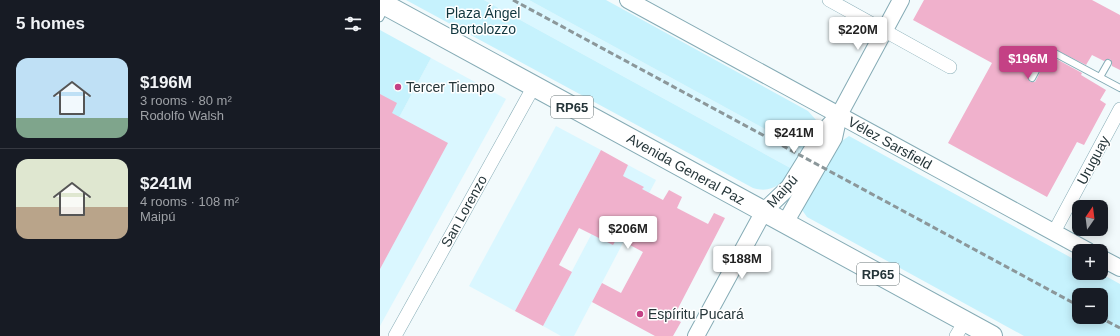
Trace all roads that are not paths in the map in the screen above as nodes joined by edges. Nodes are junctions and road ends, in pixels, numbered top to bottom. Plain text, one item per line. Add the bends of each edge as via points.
1 (628, 0) edge
2 (829, 0) edge
3 (901, 0) edge
4 (382, 9) edge
5 (885, 30) junction
6 (1108, 63) dead end
7 (950, 67) dead end
8 (1100, 77) junction
9 (1032, 78) dead end
10 (534, 86) junction
11 (1120, 88) edge
12 (1120, 108) edge
13 (839, 115) junction
14 (764, 211) junction
15 (785, 223) junction
16 (1054, 232) junction
17 (1075, 244) edge
18 (1108, 262) edge
19 (1120, 268) edge
20 (960, 328) edge
21 (395, 336) edge
22 (696, 336) edge
23 (992, 336) edge

1 - 13 street, Vélez Sarsfield
2 - 5 street
3 - 5 street
4 - 10 main road, Avenida General Paz / RP65
5 - 7 street
5 - 13 street
6 - 8 lane
8 - 9 lane via 1049,50
8 - 11 lane
10 - 14 main road, Avenida General Paz / RP65
10 - 21 street, San Lorenzo
12 - 16 street, Uruguay
13 - 14 street, Maipú via 825,129 789,187
13 - 15 street, Maipú via 834,138
13 - 16 street, Vélez Sarsfield
14 - 15 main road, Avenida General Paz / RP65
14 - 22 street, Maipú
15 - 20 main road, Avenida General Paz / RP65
16 - 17 street, Vélez Sarsfield
18 - 19 street
20 - 23 main road, Avenida General Paz / RP65

